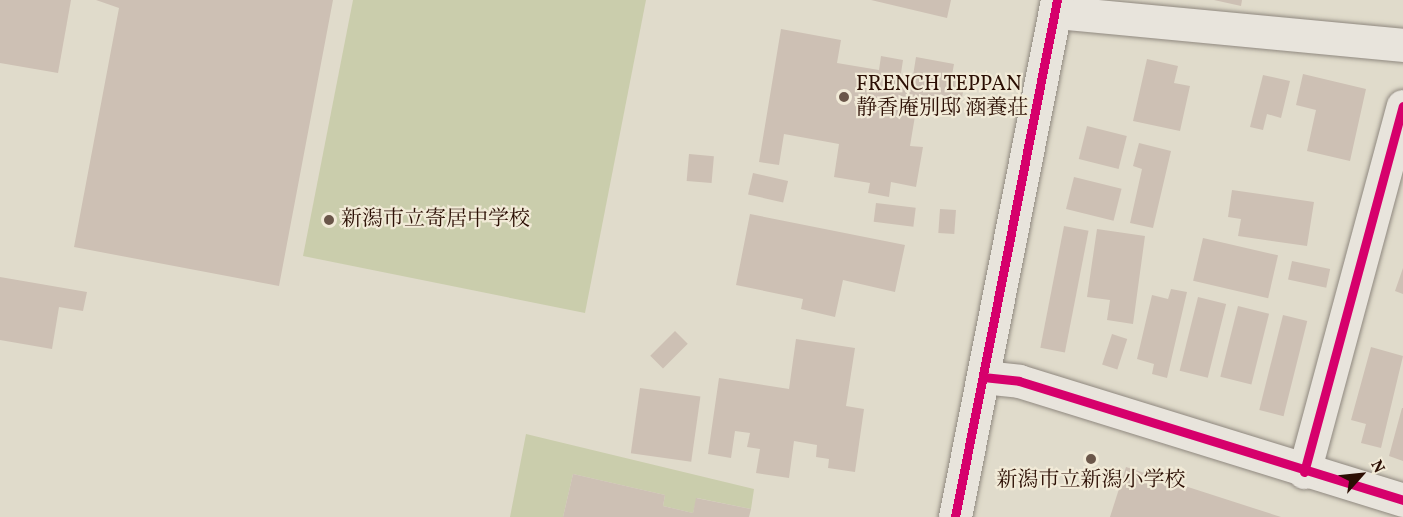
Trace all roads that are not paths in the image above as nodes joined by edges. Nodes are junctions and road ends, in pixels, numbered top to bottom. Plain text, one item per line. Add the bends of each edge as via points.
1 (1056, 6) edge
2 (1403, 45) edge
3 (1403, 106) edge
4 (982, 377) junction
5 (1304, 472) junction
6 (1403, 500) edge
7 (955, 517) edge

1 - 2 street
1 - 4 street
3 - 5 street
4 - 5 street via 1019,381
4 - 7 street
5 - 6 street

